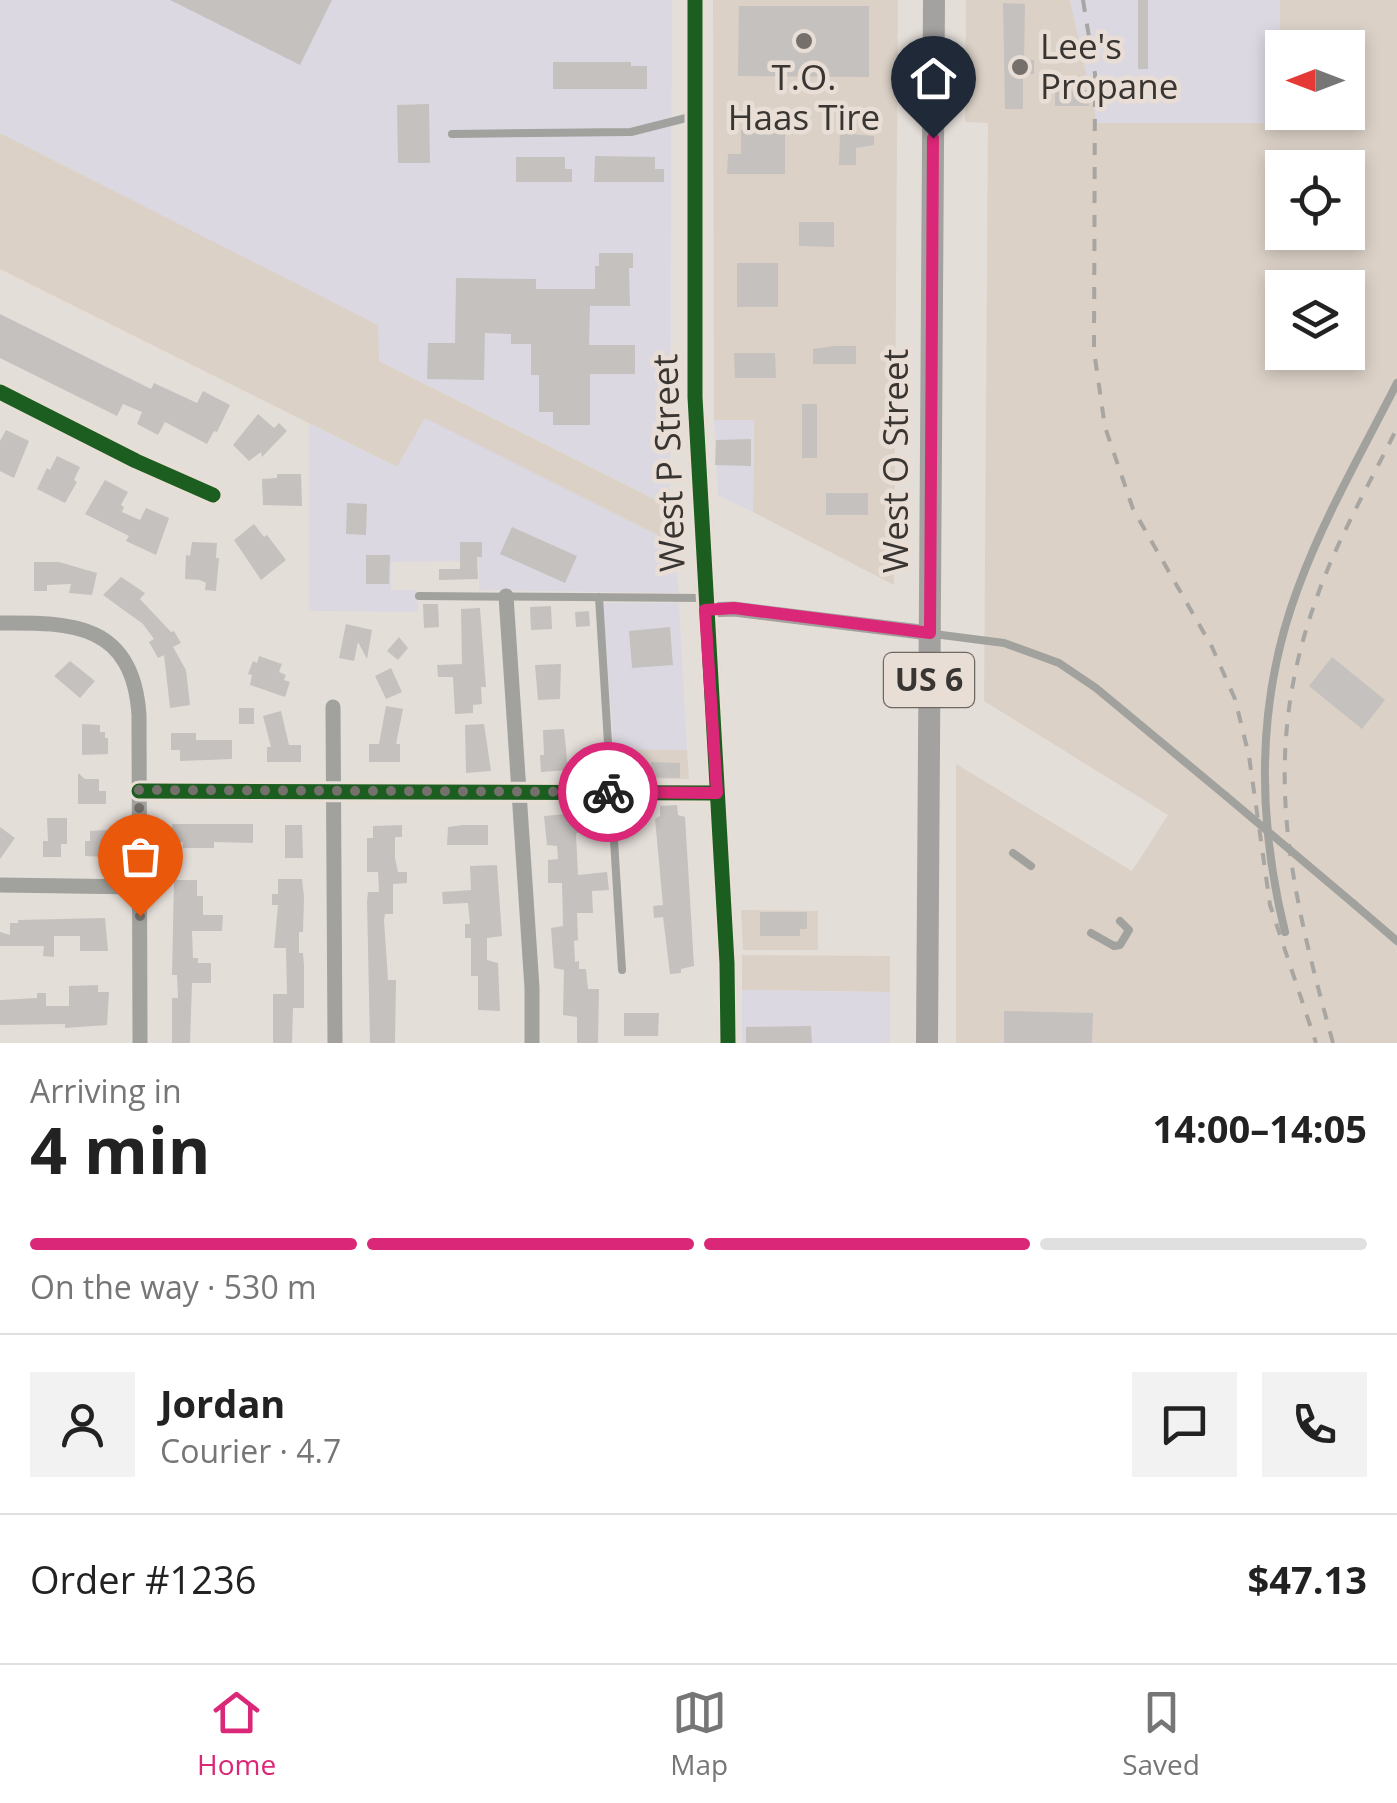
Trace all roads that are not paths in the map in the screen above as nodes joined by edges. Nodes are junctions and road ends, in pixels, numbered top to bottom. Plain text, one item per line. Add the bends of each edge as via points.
1 (695, 0) edge
2 (934, 0) edge
3 (694, 117) junction
4 (452, 134) dead end
5 (1397, 383) edge
6 (0, 392) edge
7 (213, 494) dead end
8 (419, 596) dead end
9 (506, 596) junction
10 (600, 597) junction
11 (705, 604) junction
12 (0, 623) edge
13 (930, 633) junction
14 (333, 707) dead end
15 (139, 790) junction
16 (334, 792) junction
17 (518, 792) junction
18 (613, 792) junction
19 (717, 793) junction
20 (1013, 853) dead end
21 (1031, 866) dead end
22 (0, 885) edge
23 (139, 888) junction
24 (1120, 921) dead end
25 (1285, 932) dead end
26 (1091, 933) dead end
27 (1397, 941) edge
28 (622, 970) dead end
29 (140, 1043) edge
30 (335, 1043) edge
31 (532, 1043) edge
32 (728, 1043) edge
33 (927, 1043) edge

1 - 3 street, West P Street
2 - 13 main road, West O Street / US 6
3 - 4 lane via 631,132
3 - 11 street, West P Street via 695,397
5 - 25 lane via 1298,586 1276,664 1264,800
6 - 7 street
8 - 9 lane
9 - 10 lane
9 - 17 street
10 - 11 lane
10 - 18 lane
11 - 13 street
11 - 19 street, West P Street
12 - 15 street via 74,625 120,657 138,697
13 - 27 lane, bridge via 1004,642 1059,662
13 - 33 main road, West O Street / US 6
14 - 16 street
15 - 16 street
15 - 23 street
16 - 17 street
16 - 30 street
17 - 18 street
17 - 31 street
18 - 19 street
18 - 28 lane
19 - 32 street, West P Street
20 - 21 lane
22 - 23 street
23 - 29 street
24 - 26 lane via 1129,930 1120,945

